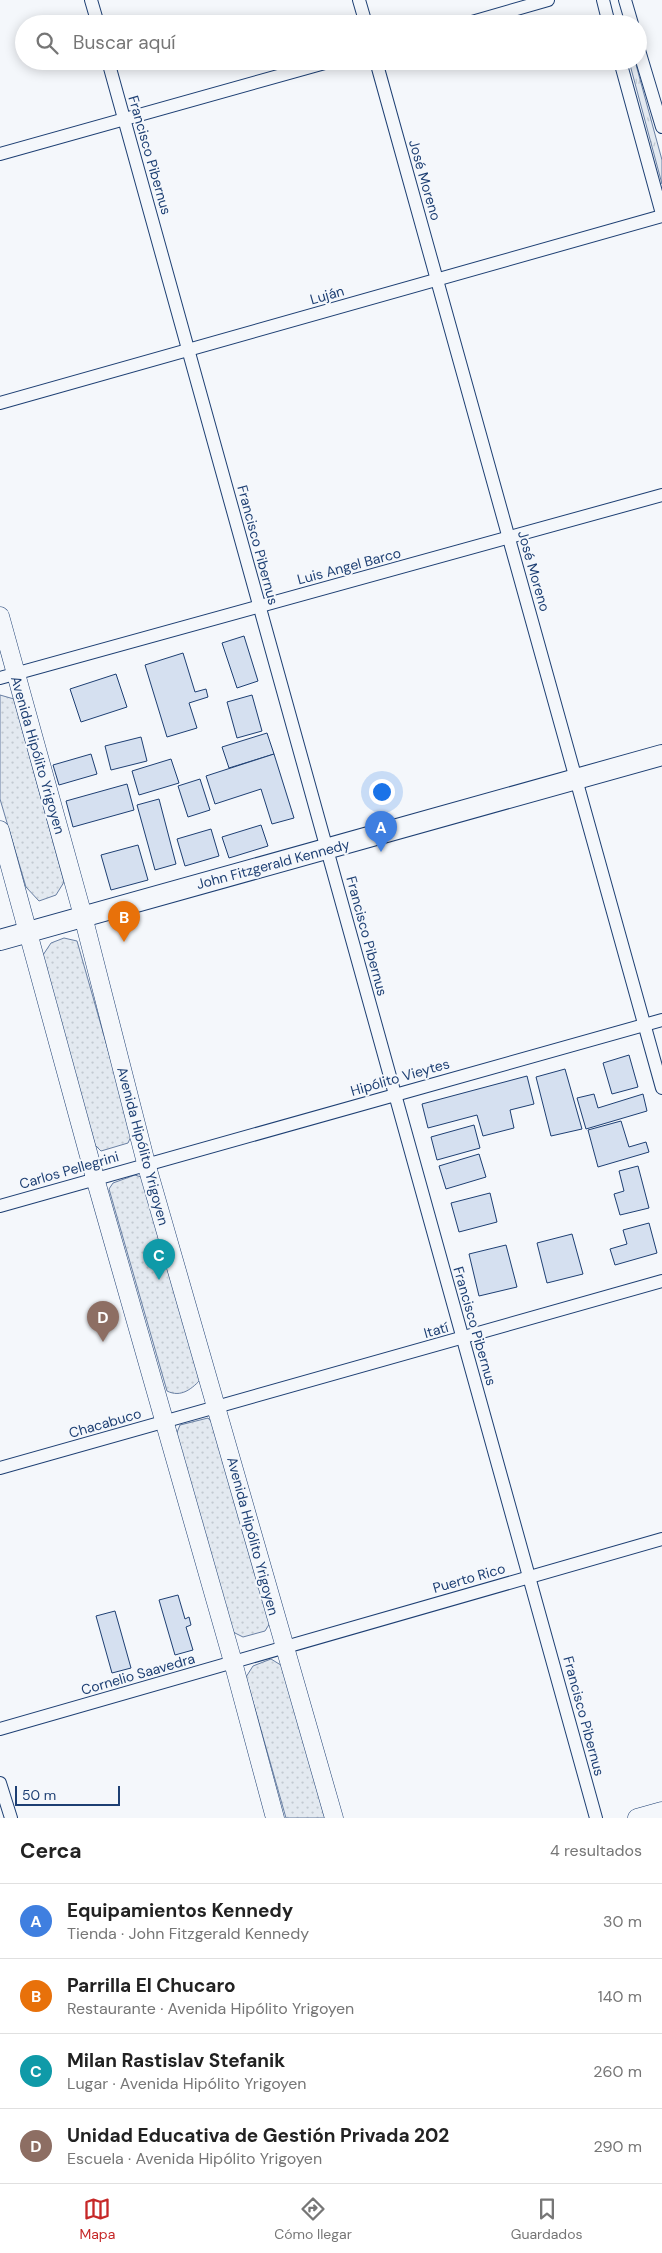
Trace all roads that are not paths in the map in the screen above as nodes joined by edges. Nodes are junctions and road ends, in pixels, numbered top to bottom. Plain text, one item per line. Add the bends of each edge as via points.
1 (91, 0) edge
2 (359, 0) edge
3 (548, 0) edge
4 (603, 0) edge
5 (624, 0) edge
6 (95, 15) edge
7 (363, 15) edge
8 (496, 15) edge
9 (607, 15) edge
10 (629, 15) edge
11 (110, 70) edge
12 (300, 70) edge
13 (379, 70) edge
14 (622, 70) edge
15 (645, 70) edge
16 (124, 119) junction
17 (662, 127) edge
18 (0, 154) edge
19 (662, 215) edge
20 (437, 279) junction
21 (188, 350) junction
22 (0, 403) edge
23 (662, 495) edge
24 (509, 537) junction
25 (260, 606) junction
26 (0, 616) edge
27 (8, 676) edge
28 (662, 755) edge
29 (576, 779) junction
30 (0, 830) edge
31 (328, 849) junction
32 (83, 916) junction
33 (29, 932) junction
34 (0, 940) edge
35 (662, 1020) edge
36 (644, 1025) junction
37 (662, 1088) edge
38 (395, 1094) junction
39 (146, 1163) junction
40 (95, 1178) junction
41 (0, 1206) edge
42 (662, 1282) edge
43 (463, 1338) junction
44 (218, 1407) junction
45 (164, 1422) junction
46 (0, 1468) edge
47 (662, 1539) edge
48 (530, 1576) junction
49 (284, 1648) junction
50 (234, 1662) junction
51 (0, 1728) edge
52 (0, 1783) edge
53 (662, 1811) edge
54 (10, 1818) edge
55 (275, 1818) edge
56 (334, 1818) edge
57 (596, 1818) edge
58 (637, 1818) edge

1 - 6 street
2 - 7 street
3 - 8 street
4 - 9 street
5 - 10 street
11 - 16 street, Francisco Pibernus
12 - 16 street
13 - 20 street, José Moreno
14 - 19 street
15 - 17 street
16 - 18 street
16 - 21 street, Francisco Pibernus
19 - 20 street, Luján
20 - 21 street, Luján
20 - 24 street, José Moreno
21 - 22 street, Luján
21 - 25 street, Francisco Pibernus
23 - 24 street, Luis Angel Barco
24 - 25 street, Luis Angel Barco
24 - 29 street, José Moreno
25 - 27 street, Luis Angel Barco
25 - 31 street, Francisco Pibernus
26 - 27 main road, Avenida Hipólito Yrigoyen
27 - 32 main road, Avenida Hipólito Yrigoyen
28 - 29 main road, John Fitzgerald Kennedy
29 - 31 main road, John Fitzgerald Kennedy
29 - 36 street, José Moreno
30 - 33 main road
31 - 32 main road, John Fitzgerald Kennedy
31 - 38 street, Francisco Pibernus
32 - 33 main road, John Fitzgerald Kennedy
32 - 39 main road, Avenida Hipólito Yrigoyen
33 - 34 main road, John Fitzgerald Kennedy
33 - 40 main road
35 - 36 street, Hipólito Vieytes
36 - 37 street, José Moreno
36 - 38 street, Hipólito Vieytes
38 - 39 street, Hipólito Vieytes
38 - 43 street, Francisco Pibernus
39 - 40 street, Carlos Pellegrini
39 - 44 main road, Avenida Hipólito Yrigoyen
40 - 41 street, Carlos Pellegrini
40 - 45 main road
42 - 43 street, Itatí
43 - 44 street, Itatí
43 - 48 street, Francisco Pibernus
44 - 45 street, Chacabuco
44 - 49 main road, Avenida Hipólito Yrigoyen
45 - 46 street, Chacabuco
45 - 50 main road
47 - 48 street, Puerto Rico
48 - 49 street, Puerto Rico
48 - 57 street, Francisco Pibernus
49 - 50 street, Cornelio Saavedra
49 - 56 main road, Avenida Hipólito Yrigoyen
50 - 51 street, Cornelio Saavedra
50 - 55 main road
52 - 54 street
53 - 58 main road

